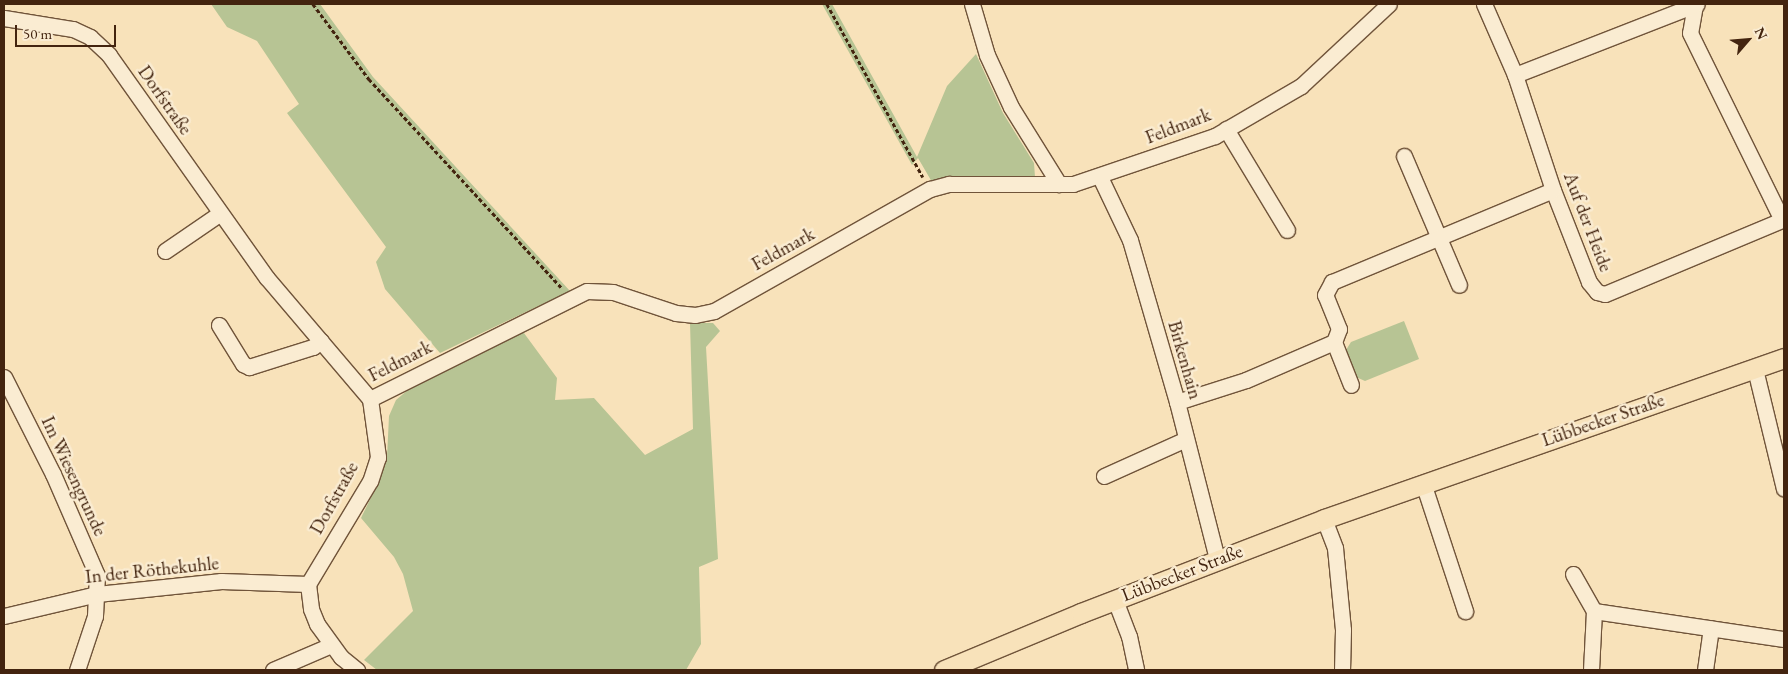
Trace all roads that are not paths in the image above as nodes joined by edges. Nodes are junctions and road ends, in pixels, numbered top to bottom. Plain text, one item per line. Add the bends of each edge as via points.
1 (972, 4) edge
2 (1389, 4) edge
3 (1484, 4) edge
4 (1696, 5) edge
5 (4, 18) edge
6 (1515, 75) junction
7 (1226, 129) junction
8 (1404, 156) dead end
9 (1100, 177) junction
10 (1059, 184) junction
11 (1553, 190) junction
12 (219, 214) junction
13 (1783, 219) edge
14 (1286, 230) dead end
15 (1438, 238) junction
16 (165, 251) dead end
17 (1459, 285) dead end
18 (219, 325) dead end
19 (321, 342) junction
20 (1334, 342) junction
21 (1784, 358) edge
22 (1755, 369) junction
23 (4, 377) edge
24 (1351, 385) dead end
25 (370, 399) junction
26 (1177, 402) junction
27 (1186, 439) junction
28 (1104, 476) dead end
29 (1422, 483) junction
30 (1784, 488) edge
31 (1324, 519) junction
32 (1218, 559) junction
33 (1573, 574) dead end
34 (308, 584) junction
35 (97, 594) junction
36 (1115, 600) junction
37 (1465, 611) dead end
38 (1594, 611) junction
39 (4, 616) edge
40 (1711, 628) junction
41 (1784, 639) edge
42 (331, 645) junction
43 (77, 670) edge
44 (272, 670) edge
45 (357, 670) edge
46 (944, 670) edge
47 (1136, 670) edge
48 (1342, 670) edge
49 (1591, 670) edge
50 (1705, 670) edge

1 - 10 street via 987,55 1011,107
2 - 7 street, Feldmark via 1301,86
3 - 6 street, Auf der Heide
4 - 6 street
4 - 13 street via 1690,33
5 - 12 street, Dorfstraße via 74,28 109,54
6 - 11 street, Auf der Heide
7 - 9 street, Feldmark
7 - 14 street, Feldmark
8 - 15 street
9 - 10 street, Feldmark
9 - 26 street, Birkenhain via 1130,240
10 - 25 street, Feldmark via 949,184 930,189 714,311 695,315 612,292 588,292
11 - 13 street, Auf der Heide via 1589,282 1597,292 1605,294
11 - 15 street
12 - 16 street
12 - 19 street, Dorfstraße
15 - 17 street
15 - 20 street via 1332,282 1325,294 1339,329
18 - 19 street via 243,364 249,367
19 - 25 street, Dorfstraße
20 - 24 street
20 - 26 street via 1246,380
21 - 22 main road, Lübbecker Straße
22 - 29 main road, Lübbecker Straße
22 - 30 street
23 - 35 street, Im Wiesengrunde via 53,474 90,558 97,576
25 - 34 street, Dorfstraße via 376,434 375,464 370,480
26 - 27 street, Birkenhain
27 - 28 street
27 - 32 street, Birkenhain
29 - 31 main road, Lübbecker Straße
29 - 37 street
31 - 32 main road, Lübbecker Straße
31 - 48 street via 1335,548 1343,630
32 - 36 main road, Lübbecker Straße
33 - 38 street
34 - 35 street, In der Röthekuhle via 221,581
34 - 42 street via 310,609
35 - 39 street, In der Röthekuhle
35 - 43 street, Im Wiesengrunde via 95,616
36 - 46 main road, Lübbecker Straße
36 - 47 street via 1129,636
38 - 40 street
38 - 49 street
40 - 41 street
40 - 50 street
42 - 44 street
42 - 45 street

